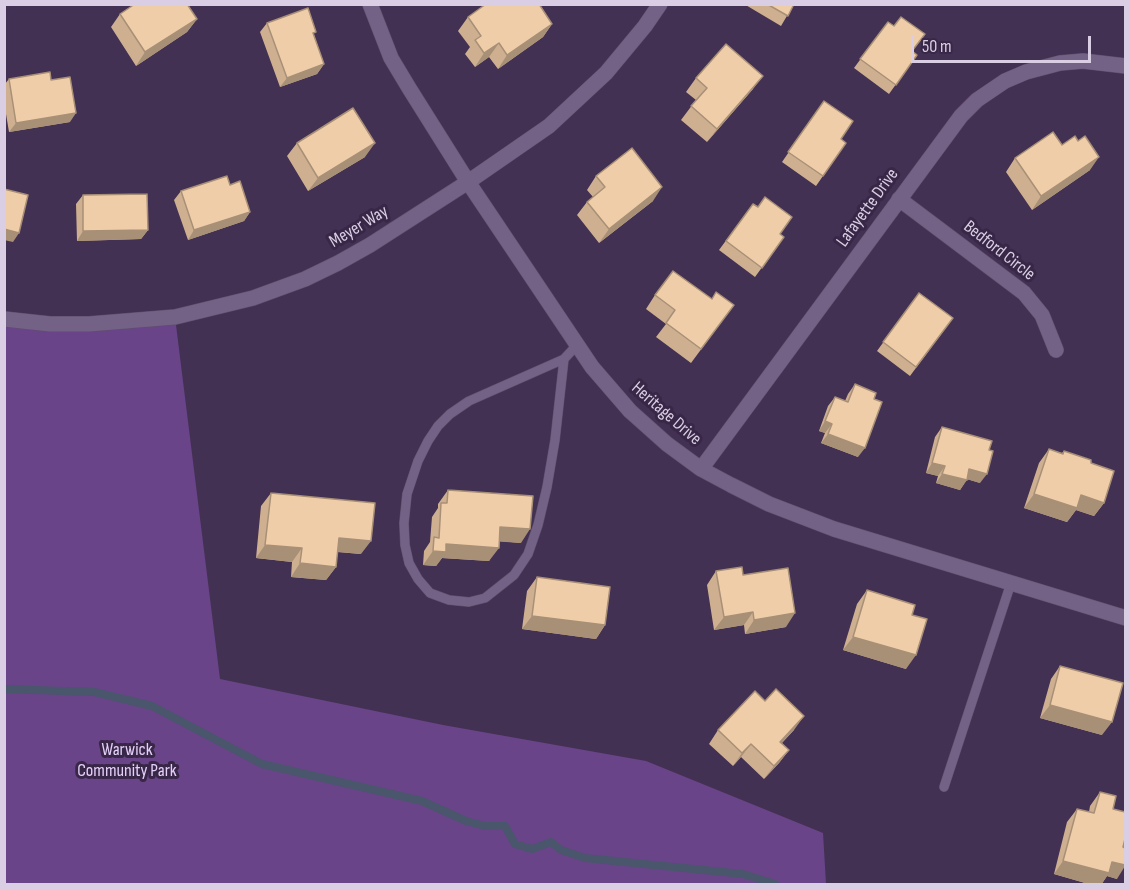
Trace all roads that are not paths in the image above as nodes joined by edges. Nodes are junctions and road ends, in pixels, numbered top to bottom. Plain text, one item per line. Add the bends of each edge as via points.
1 (370, 4) edge
2 (660, 4) edge
3 (1125, 66) edge
4 (468, 182) junction
5 (899, 199) junction
6 (4, 319) edge
7 (578, 345) junction
8 (1056, 350) dead end
9 (564, 359) junction
10 (701, 469) junction
11 (1011, 583) junction
12 (1125, 618) edge
13 (944, 787) dead end

1 - 4 street, Heritage Drive via 391,58
2 - 4 street, Meyer Way via 606,73 577,102 526,144
3 - 5 street, Lafayette Drive via 1083,61 1060,63 1005,81 961,116
4 - 6 street, Meyer Way via 338,263 253,298 175,317 127,322 50,324
4 - 7 street, Heritage Drive
5 - 8 street, Bedford Circle via 1024,293 1042,315
5 - 10 street, Lafayette Drive
7 - 9 lane
7 - 10 street, Heritage Drive via 630,411
9 - 9 lane via 469,401 450,414 428,441 407,494 405,545 409,563 430,593 469,602 485,597 514,575 528,554 547,487
10 - 11 street, Heritage Drive via 769,504 834,529
11 - 12 street, Heritage Drive
11 - 13 lane

